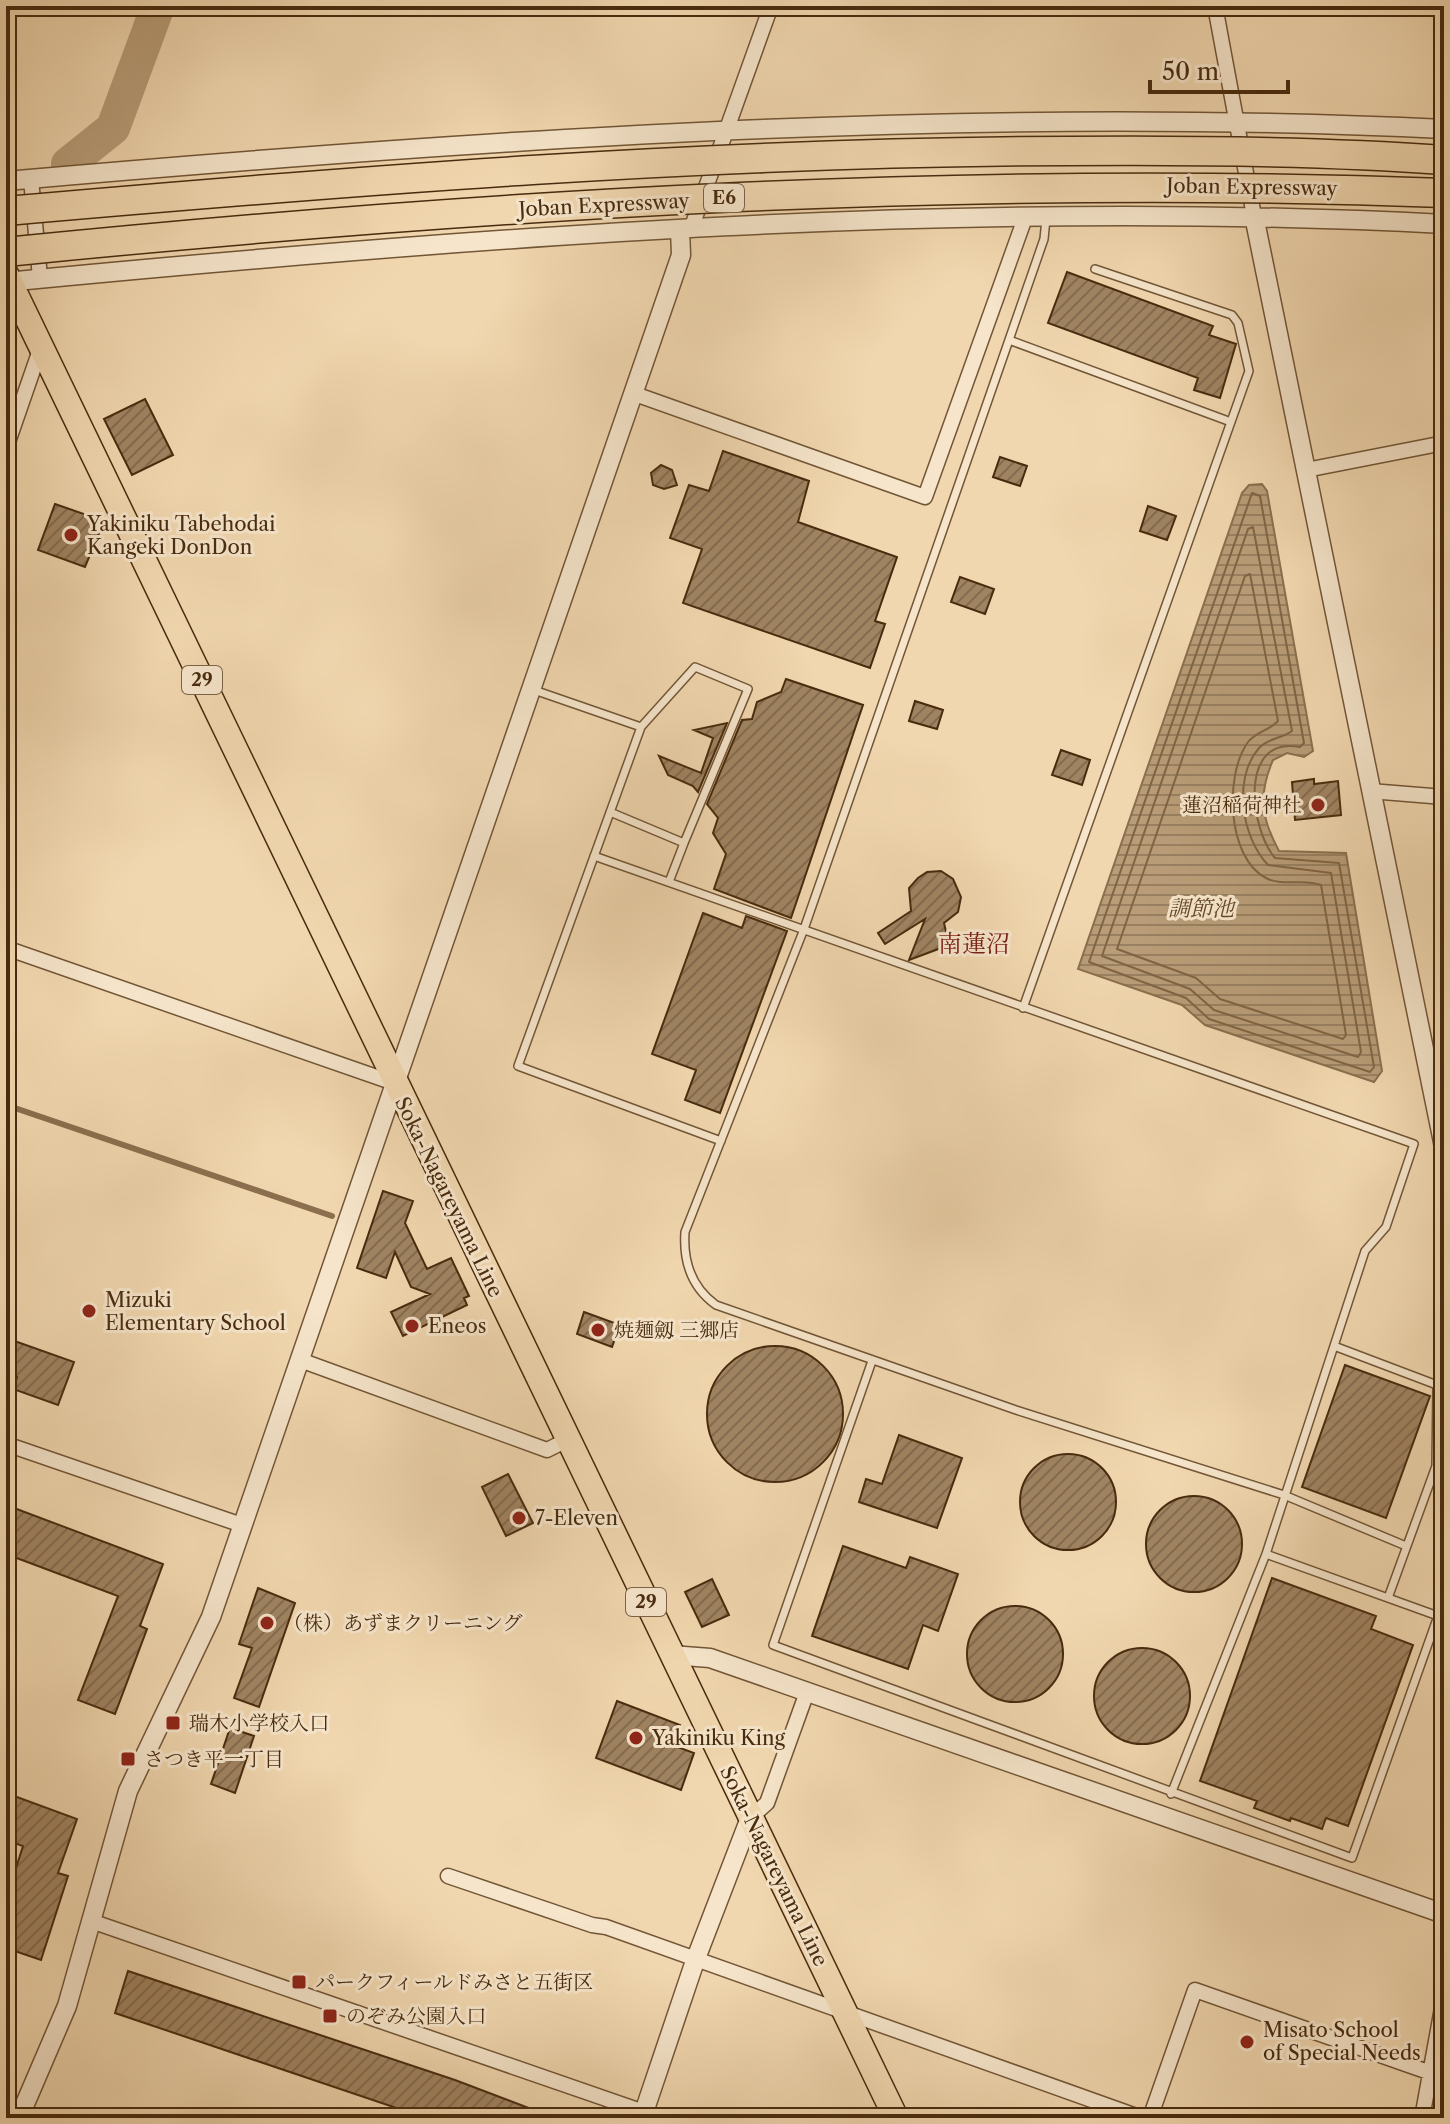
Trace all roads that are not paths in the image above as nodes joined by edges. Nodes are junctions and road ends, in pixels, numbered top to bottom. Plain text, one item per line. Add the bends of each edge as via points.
1 (771, 6) edge
2 (1215, 6) edge
3 (1235, 122) junction
4 (1444, 129) edge
5 (724, 132) junction
6 (1444, 160) edge
7 (31, 179) junction
8 (6, 181) edge
9 (1444, 193) edge
10 (6, 211) edge
11 (1254, 216) junction
12 (1047, 217) junction
13 (1025, 218) junction
14 (1444, 224) edge
15 (685, 229) junction
16 (6, 252) edge
17 (1095, 269) dead end
18 (40, 278) junction
19 (7, 279) edge
20 (1009, 340) junction
21 (41, 347) junction
22 (632, 393) junction
23 (1231, 422) junction
24 (1444, 443) edge
25 (6, 448) edge
26 (1306, 470) junction
27 (534, 690) junction
28 (641, 727) junction
29 (1370, 791) junction
30 (1444, 797) edge
31 (610, 812) junction
32 (684, 843) junction
33 (594, 856) junction
34 (669, 882) junction
35 (804, 929) junction
36 (6, 948) edge
37 (1023, 1008) junction
38 (395, 1085) junction
39 (721, 1141) junction
40 (1444, 1147) edge
41 (1334, 1346) junction
42 (300, 1360) junction
43 (872, 1361) junction
44 (567, 1440) junction
45 (6, 1444) edge
46 (1284, 1495) junction
47 (242, 1525) junction
48 (1406, 1546) junction
49 (1266, 1554) junction
50 (1388, 1598) junction
51 (671, 1655) junction
52 (807, 1692) junction
53 (1171, 1794) junction
54 (750, 1818) junction
55 (448, 1876) dead end
56 (1444, 1914) edge
57 (91, 1921) junction
58 (695, 1961) junction
59 (1444, 1997) edge
60 (845, 2013) junction
61 (1431, 2073) junction
62 (643, 2115) edge
63 (19, 2118) edge
64 (896, 2118) edge
65 (1142, 2118) edge
66 (1150, 2118) edge
67 (1422, 2118) edge

1 - 5 street
2 - 3 street
3 - 4 street
3 - 5 street via 1034,121
3 - 11 street
5 - 7 street via 329,154
5 - 15 street
6 - 10 highway, Joban Expressway / E6, bridge via 1208,151 775,157 526,170
7 - 8 street
7 - 18 street
9 - 16 highway, Joban Expressway / E6, bridge via 1141,186 780,195 503,211
11 - 12 street
11 - 14 street
11 - 26 street
12 - 13 street
12 - 20 lane
13 - 15 street
13 - 22 street via 925,497
15 - 18 street via 220,259
15 - 22 street
17 - 23 lane via 1232,315 1249,371
18 - 19 street
19 - 21 main road, Soka-Nagareyama Line / 29
20 - 23 lane
20 - 35 lane
21 - 25 street
21 - 38 main road, Soka-Nagareyama Line / 29
22 - 27 street
23 - 37 lane
24 - 26 street
26 - 29 street
27 - 28 lane
27 - 38 street
28 - 31 lane
28 - 32 lane via 695,667 748,689
29 - 30 street
29 - 40 street
31 - 32 lane
31 - 33 lane
32 - 34 lane
33 - 34 lane
33 - 39 lane via 518,1066
34 - 35 lane
35 - 37 lane
35 - 39 lane
36 - 38 street
37 - 41 lane via 1414,1144 1386,1227 1365,1251
38 - 42 street
38 - 44 main road, Soka-Nagareyama Line / 29
39 - 43 lane via 685,1232 684,1253 695,1284 716,1305
41 - 46 lane
41 - 48 lane via 1437,1385 1436,1466
42 - 44 street via 547,1450
42 - 47 street
43 - 46 lane
43 - 53 lane via 773,1645
44 - 51 main road, Soka-Nagareyama Line / 29
45 - 47 street
46 - 48 lane
46 - 49 lane
47 - 57 street via 202,1639 128,1791
48 - 50 lane
49 - 50 lane
49 - 53 lane
50 - 53 lane via 1438,1616 1352,1858
51 - 52 street via 710,1658
51 - 54 main road, Soka-Nagareyama Line / 29
52 - 54 street via 767,1803
52 - 56 street
54 - 58 street
54 - 60 main road, Soka-Nagareyama Line / 29
55 - 58 street
57 - 62 street
57 - 63 street via 67,2006
58 - 60 street
58 - 62 street
59 - 61 street
60 - 64 main road, Soka-Nagareyama Line / 29
60 - 65 street
61 - 66 street via 1195,1990
61 - 67 street

